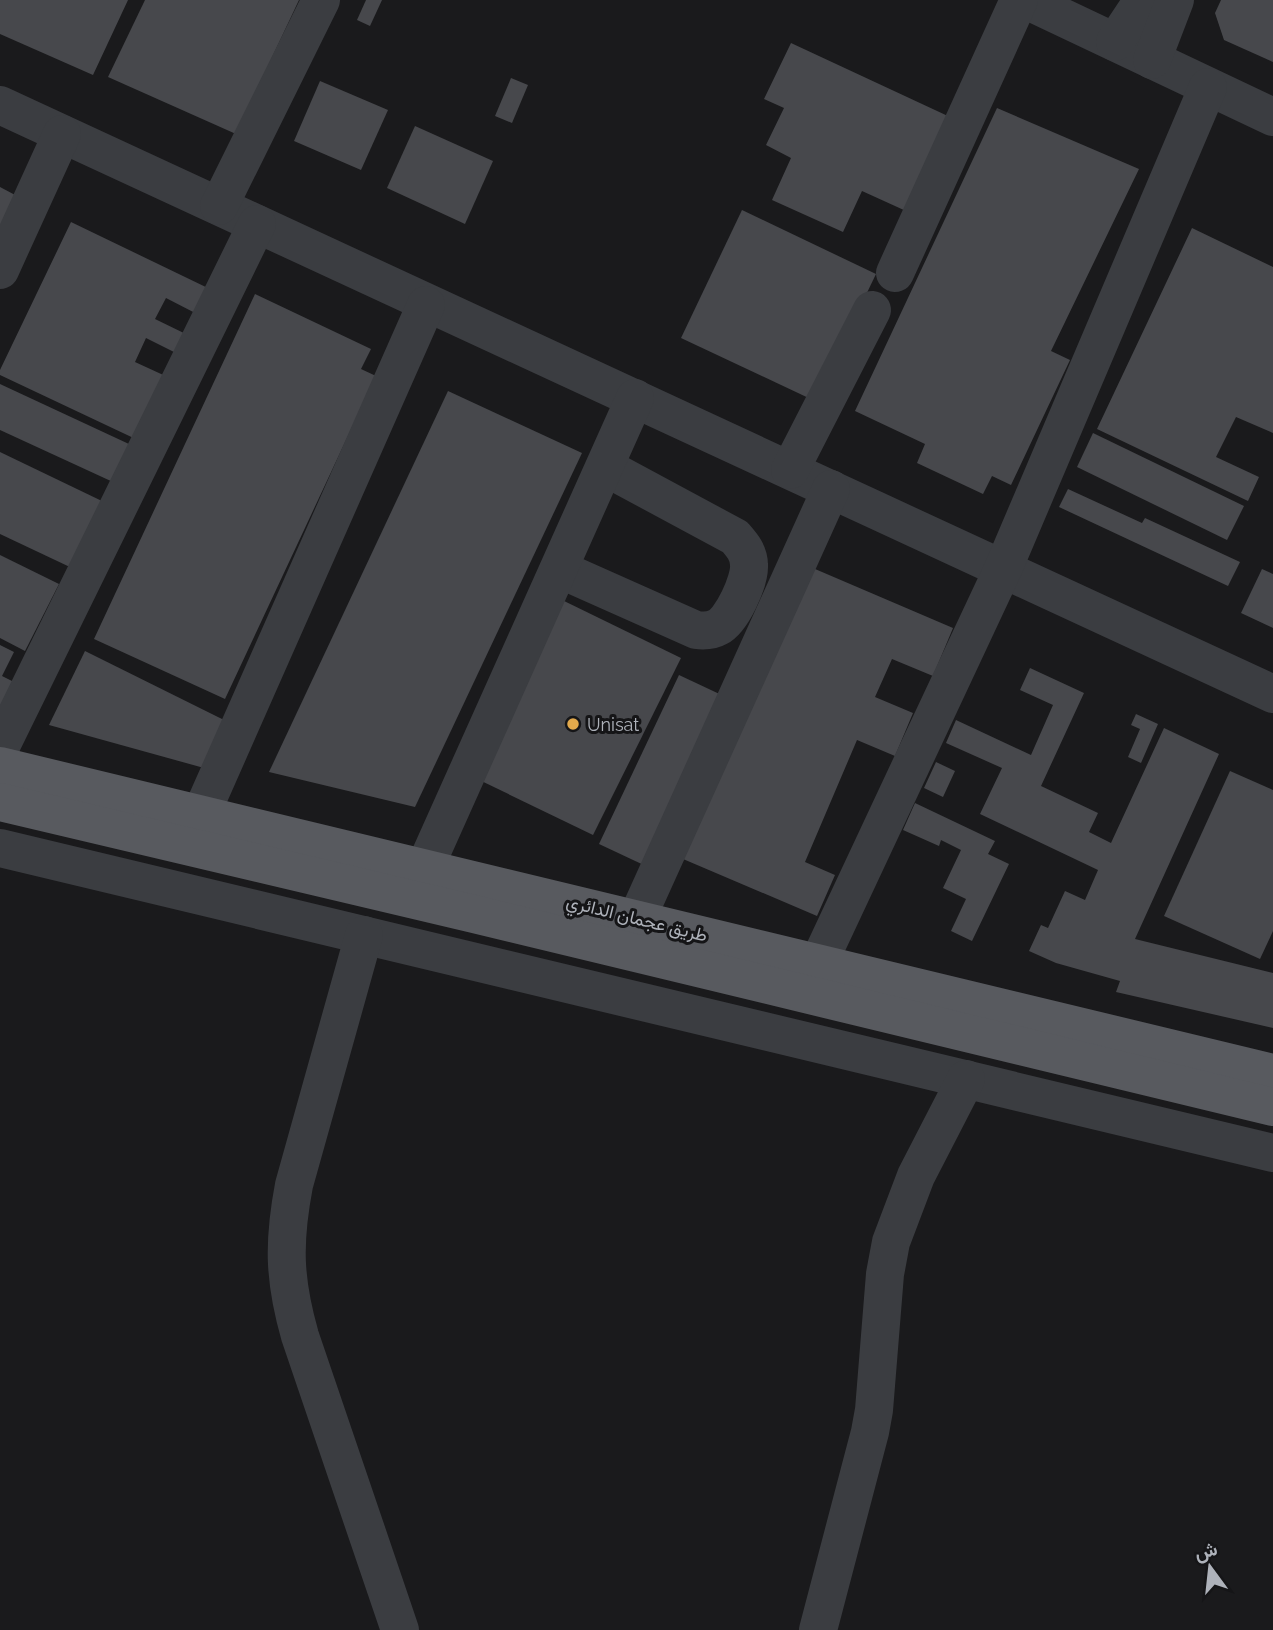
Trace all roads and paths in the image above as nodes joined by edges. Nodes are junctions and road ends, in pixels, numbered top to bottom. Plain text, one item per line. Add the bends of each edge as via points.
1 (321, 0) edge
2 (1019, 0) edge
3 (1026, 0) edge
4 (1143, 0) edge
5 (1175, 0) edge
6 (1115, 42) junction
7 (1152, 60) junction
8 (1208, 87) junction
9 (0, 105) edge
10 (1273, 117) edge
11 (62, 134) junction
12 (219, 206) junction
13 (257, 224) junction
14 (0, 270) edge
15 (895, 273) dead end
16 (426, 305) junction
17 (872, 310) dead end
18 (635, 398) junction
19 (605, 467) junction
20 (790, 470) junction
21 (831, 489) junction
22 (559, 569) junction
23 (1003, 569) junction
24 (1273, 694) edge
25 (0, 748) edge
26 (0, 766) edge
27 (0, 802) edge
28 (201, 814) junction
29 (0, 848) edge
30 (425, 867) junction
31 (637, 918) junction
32 (364, 935) junction
33 (818, 964) junction
34 (1273, 1073) edge
35 (966, 1079) junction
36 (1273, 1107) edge
37 (1273, 1153) edge
38 (400, 1630) edge
39 (818, 1630) edge

1 - 12 street
2 - 15 street
3 - 6 street
4 - 6 street
5 - 7 street
6 - 7 street
7 - 8 street
8 - 10 street
8 - 23 street
9 - 11 street
11 - 12 street
11 - 14 street
12 - 13 street
13 - 16 street
13 - 25 street
16 - 18 street
16 - 28 street
17 - 20 street
18 - 19 street
18 - 20 street
19 - 22 street
19 - 22 street via 735,537 745,548 749,578 728,619 708,631 696,630
20 - 21 street
21 - 23 street
21 - 31 street
22 - 30 street
23 - 24 street
23 - 33 street
26 - 28 main road, طريق عجمان الدائري
27 - 36 main road, طريق عجمان الدائري
28 - 30 main road, طريق عجمان الدائري
29 - 32 street
30 - 31 main road, طريق عجمان الدائري
31 - 33 main road, طريق عجمان الدائري
32 - 35 street
32 - 38 street via 294,1185 285,1261 300,1336
33 - 34 main road, طريق عجمان الدائري
35 - 37 street
35 - 39 street via 916,1176 891,1242 870,1432

